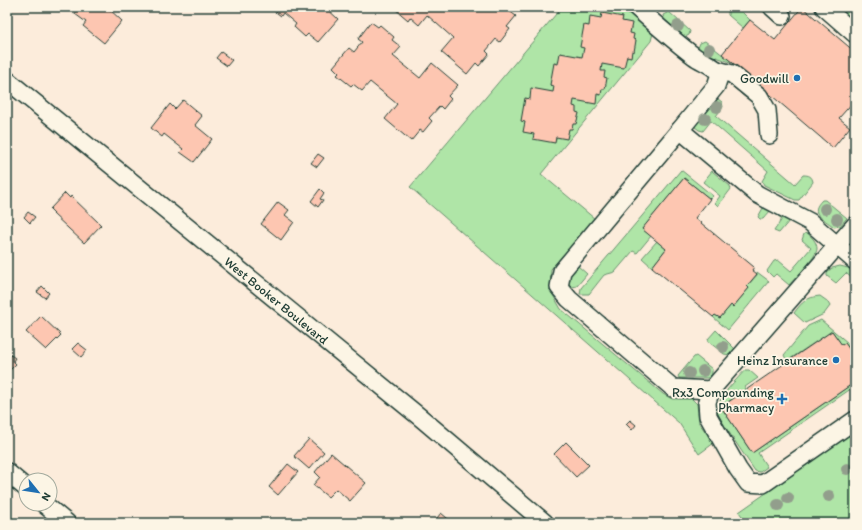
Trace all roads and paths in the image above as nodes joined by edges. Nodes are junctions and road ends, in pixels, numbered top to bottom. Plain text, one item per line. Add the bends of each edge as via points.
1 (636, 7) edge
2 (824, 7) edge
3 (855, 34) edge
4 (717, 70) junction
5 (7, 80) edge
6 (680, 130) junction
7 (770, 135) dead end
8 (855, 225) edge
9 (837, 246) junction
10 (855, 261) edge
11 (711, 390) junction
12 (855, 420) edge
13 (7, 472) edge
14 (18, 481) edge
15 (54, 512) edge
16 (67, 523) edge
17 (545, 523) edge

1 - 4 street via 696,57
2 - 3 street
4 - 6 street via 720,74 716,86
4 - 7 street via 732,74 759,96 767,110
5 - 17 street, West Booker Boulevard via 159,202
6 - 9 street via 757,194 810,222
6 - 11 street via 562,271 560,287 569,299 673,388
8 - 9 street
9 - 10 street
9 - 11 street
11 - 12 street via 707,402 708,416 748,483 763,484
13 - 14 street
15 - 16 street

